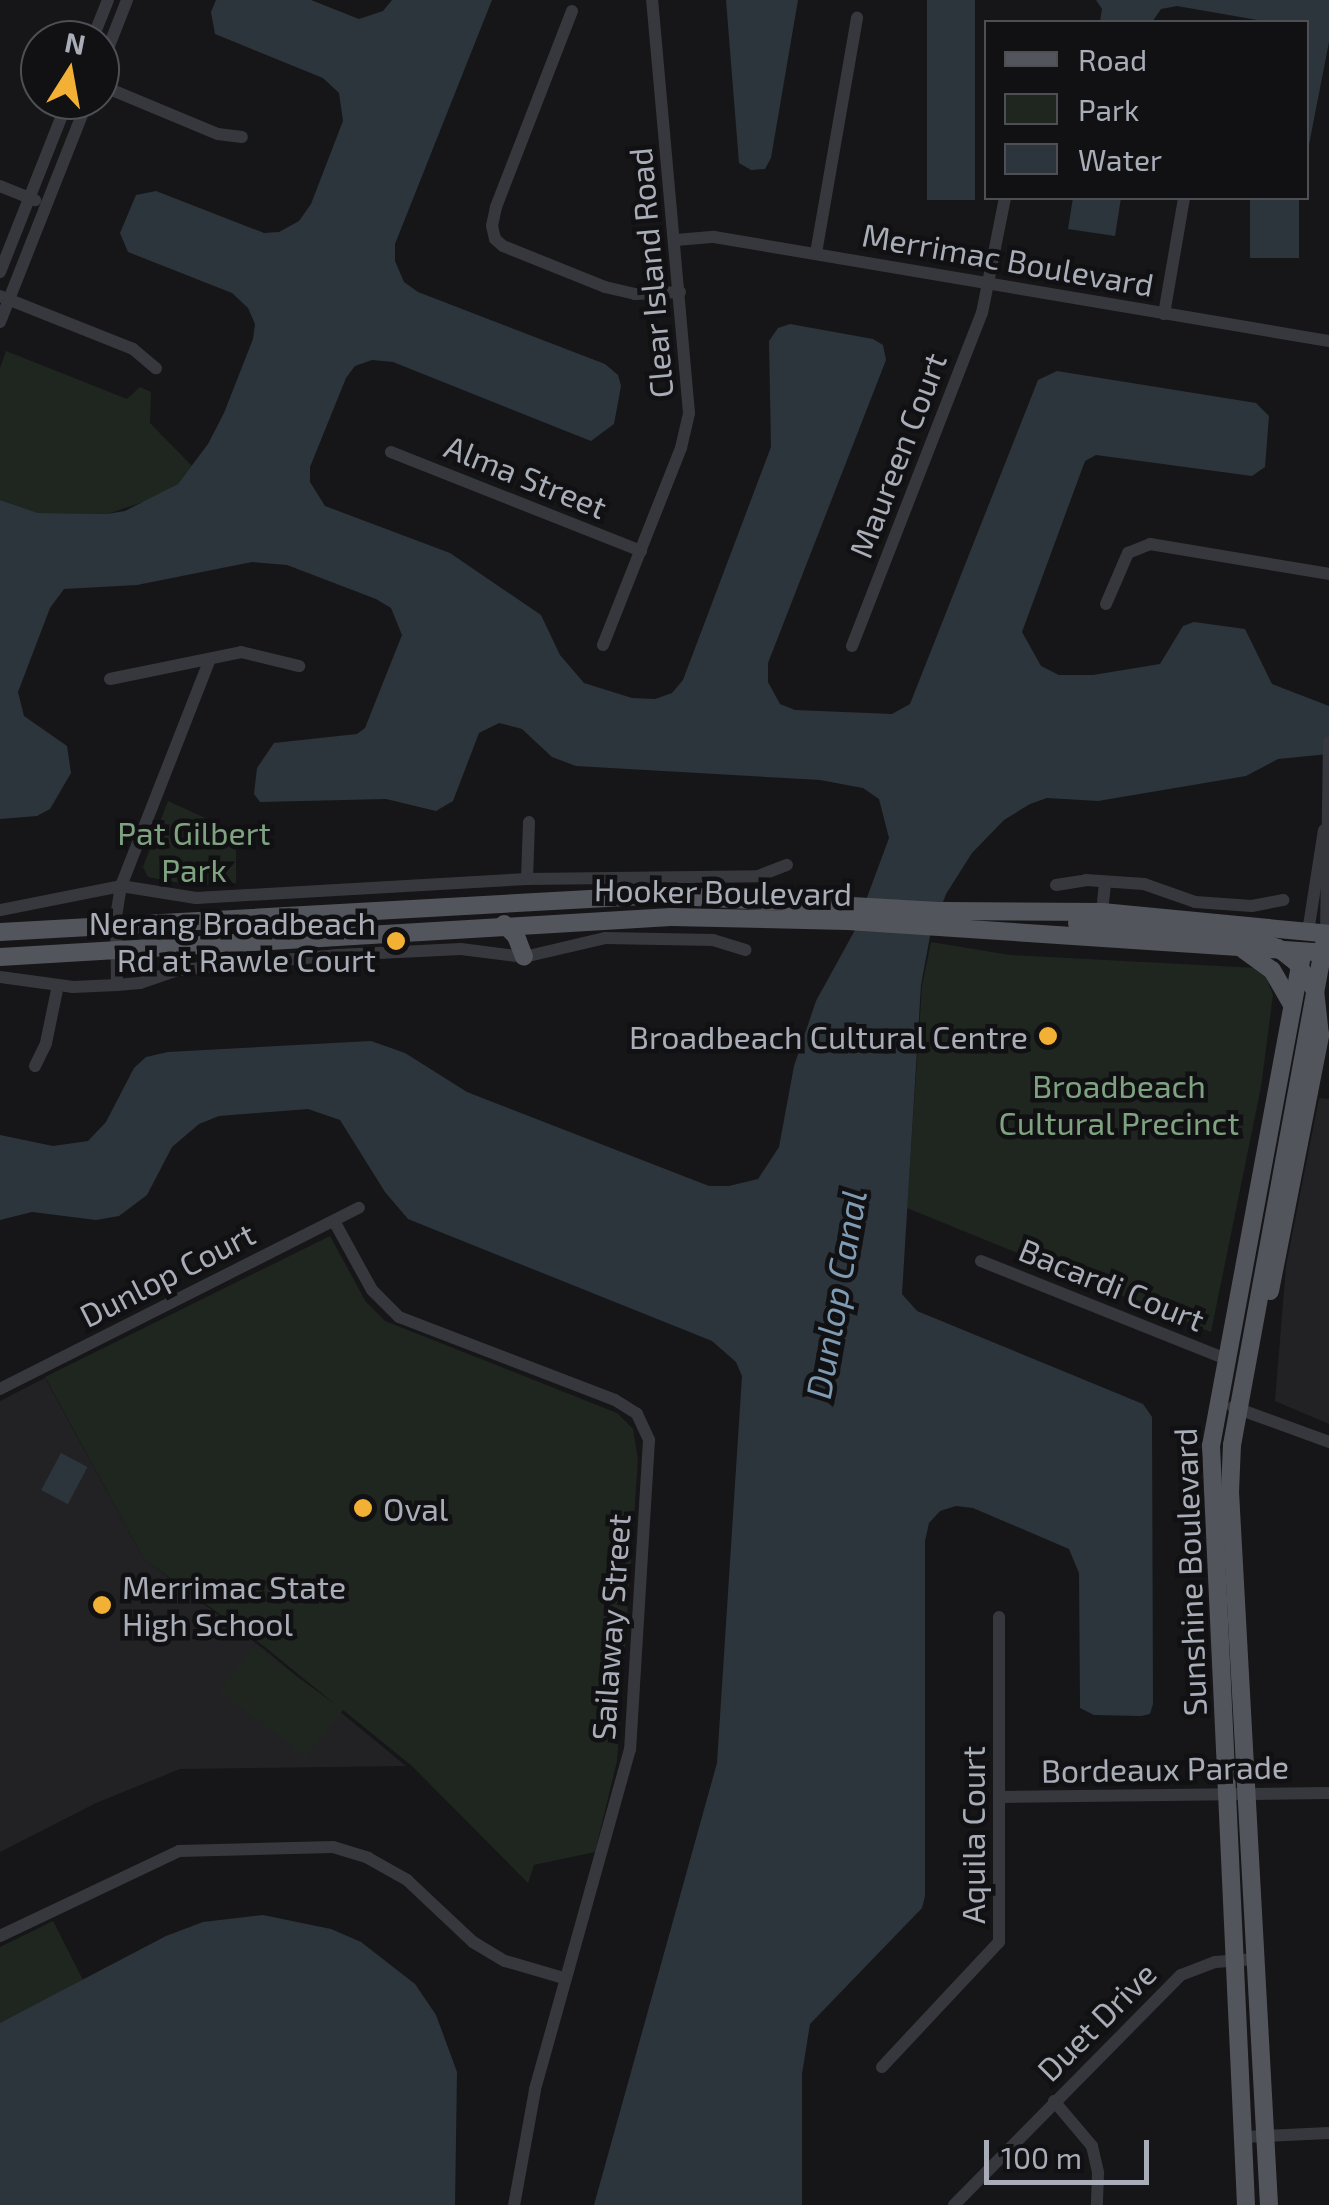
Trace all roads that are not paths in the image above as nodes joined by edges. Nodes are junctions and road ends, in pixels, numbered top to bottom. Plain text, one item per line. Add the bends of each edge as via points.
1 (652, 0) edge
2 (572, 11) dead end
3 (857, 18) dead end
4 (120, 93) edge
5 (60, 120) edge
6 (80, 120) edge
7 (242, 137) dead end
8 (0, 186) edge
9 (29, 198) junction
10 (1005, 200) edge
11 (1184, 200) edge
12 (46, 204) junction
13 (676, 240) junction
14 (816, 253) junction
15 (0, 272) edge
16 (990, 284) junction
17 (680, 292) junction
18 (4, 298) edge
19 (1164, 314) junction
20 (0, 322) edge
21 (1329, 341) edge
22 (156, 368) dead end
23 (391, 452) dead end
24 (641, 552) junction
25 (1329, 574) edge
26 (1106, 604) dead end
27 (603, 646) dead end
28 (852, 646) dead end
29 (210, 658) junction
30 (299, 666) dead end
31 (110, 679) dead end
32 (1329, 742) edge
33 (1328, 764) edge
34 (529, 822) dead end
35 (787, 865) dead end
36 (527, 880) junction
37 (1105, 882) junction
38 (1056, 885) dead end
39 (121, 886) junction
40 (1282, 900) dead end
41 (0, 910) edge
42 (1043, 912) junction
43 (1102, 912) junction
44 (853, 914) junction
45 (943, 919) junction
46 (536, 922) junction
47 (504, 924) junction
48 (116, 926) junction
49 (0, 932) edge
50 (1323, 941) edge
51 (1242, 948) junction
52 (745, 950) dead end
53 (116, 951) junction
54 (1303, 952) junction
55 (524, 957) junction
56 (0, 958) edge
57 (0, 977) edge
58 (58, 985) junction
59 (117, 985) junction
60 (1291, 1003) junction
61 (35, 1066) dead end
62 (359, 1208) dead end
63 (334, 1221) junction
64 (981, 1260) dead end
65 (1252, 1333) junction
66 (1224, 1358) junction
67 (0, 1389) edge
68 (1216, 1402) junction
69 (1239, 1409) junction
70 (1329, 1442) edge
71 (1000, 1617) dead end
72 (1329, 1793) edge
73 (1247, 1796) junction
74 (1001, 1797) junction
75 (1227, 1798) junction
76 (0, 1936) edge
77 (1256, 1959) junction
78 (1236, 1960) junction
79 (564, 1978) junction
80 (882, 2066) dead end
81 (1054, 2102) junction
82 (1329, 2133) edge
83 (1266, 2136) junction
84 (1243, 2137) junction
85 (514, 2205) edge
86 (954, 2205) edge
87 (1097, 2205) edge
88 (1246, 2205) edge
89 (1269, 2205) edge

1 - 13 street, Clear Island Road
2 - 17 street via 496,207 495,238 626,293
3 - 14 street
4 - 7 street via 218,134
5 - 9 street
6 - 12 street
8 - 9 street
9 - 12 street
9 - 15 street
10 - 16 street, Maureen Court
11 - 19 street
12 - 18 street
13 - 14 street, Merrimac Boulevard via 714,237
13 - 17 street, Clear Island Road
14 - 16 street, Merrimac Boulevard
16 - 19 street, Merrimac Boulevard
16 - 28 street, Maureen Court
17 - 24 street, Clear Island Road via 688,425
18 - 20 street
18 - 22 street via 133,349
19 - 21 street, Merrimac Boulevard
23 - 24 street, Alma Street
24 - 27 street, Clear Island Road
25 - 26 street via 1150,544 1128,552
29 - 30 street via 264,654
29 - 31 street
29 - 39 street
32 - 33 street, Sunshine Boulevard
33 - 50 street, Sunshine Boulevard
34 - 36 street
35 - 36 street, Hooker Boulevard via 758,876
36 - 39 street, Hooker Boulevard via 196,898
37 - 38 street
37 - 40 street via 1144,884 1204,903
37 - 43 street
39 - 41 street, Hooker Boulevard
39 - 48 street
42 - 43 main road, Hooker Boulevard
42 - 45 main road, Hooker Boulevard
42 - 65 main road, bridge via 1074,922 1268,943 1296,962 1314,990 1320,1035 1272,1287
43 - 50 main road, Hooker Boulevard
44 - 45 main road, Hooker Boulevard
44 - 46 main road, Hooker Boulevard
44 - 48 main road, Hooker Boulevard via 748,897 616,896
45 - 51 main road, Hooker Boulevard
46 - 47 main road, Hooker Boulevard
46 - 55 main road
47 - 53 main road, Hooker Boulevard
47 - 55 main road
48 - 49 main road, Hooker Boulevard
48 - 53 street
50 - 54 main road, Hooker Boulevard
50 - 65 main road, Sunshine Boulevard
51 - 54 main road, Hooker Boulevard
51 - 60 main road via 1272,970
52 - 55 street, Hooker Boulevard via 712,940 605,938
53 - 56 main road, Hooker Boulevard
53 - 59 street
54 - 60 main road, Sunshine Boulevard
55 - 59 street, Hooker Boulevard via 461,949 337,955 178,970
57 - 58 street, Hooker Boulevard
58 - 59 street, Hooker Boulevard
58 - 61 street
60 - 66 main road, Sunshine Boulevard
62 - 63 street, Dunlop Court
63 - 67 street, Dunlop Court
63 - 79 street, Sailaway Street via 372,1290 399,1318 615,1400 636,1414 650,1440 630,1749
64 - 66 street, Bacardi Court
65 - 69 main road, Sunshine Boulevard
66 - 68 main road, Sunshine Boulevard
68 - 69 street
68 - 75 main road, Sunshine Boulevard via 1210,1471
69 - 70 street
69 - 73 main road, Sunshine Boulevard via 1230,1492
71 - 74 street, Aquila Court
72 - 73 street, Bordeaux Parade
73 - 75 street, Bordeaux Parade
73 - 77 main road, Sunshine Boulevard
74 - 75 street, Bordeaux Parade
74 - 80 street, Aquila Court via 999,1942
75 - 78 main road, Sunshine Boulevard
76 - 79 street via 179,1851 334,1847 407,1880 473,1942 505,1961
77 - 78 street, Duet Drive
77 - 83 main road, Sunshine Boulevard
78 - 81 street, Duet Drive via 1181,1975
78 - 84 main road, Sunshine Boulevard
79 - 85 street, Sailaway Street
81 - 86 street, Duet Drive
81 - 87 street via 1092,2146
82 - 83 street
83 - 84 street
83 - 89 main road, Sunshine Boulevard
84 - 88 main road, Sunshine Boulevard

